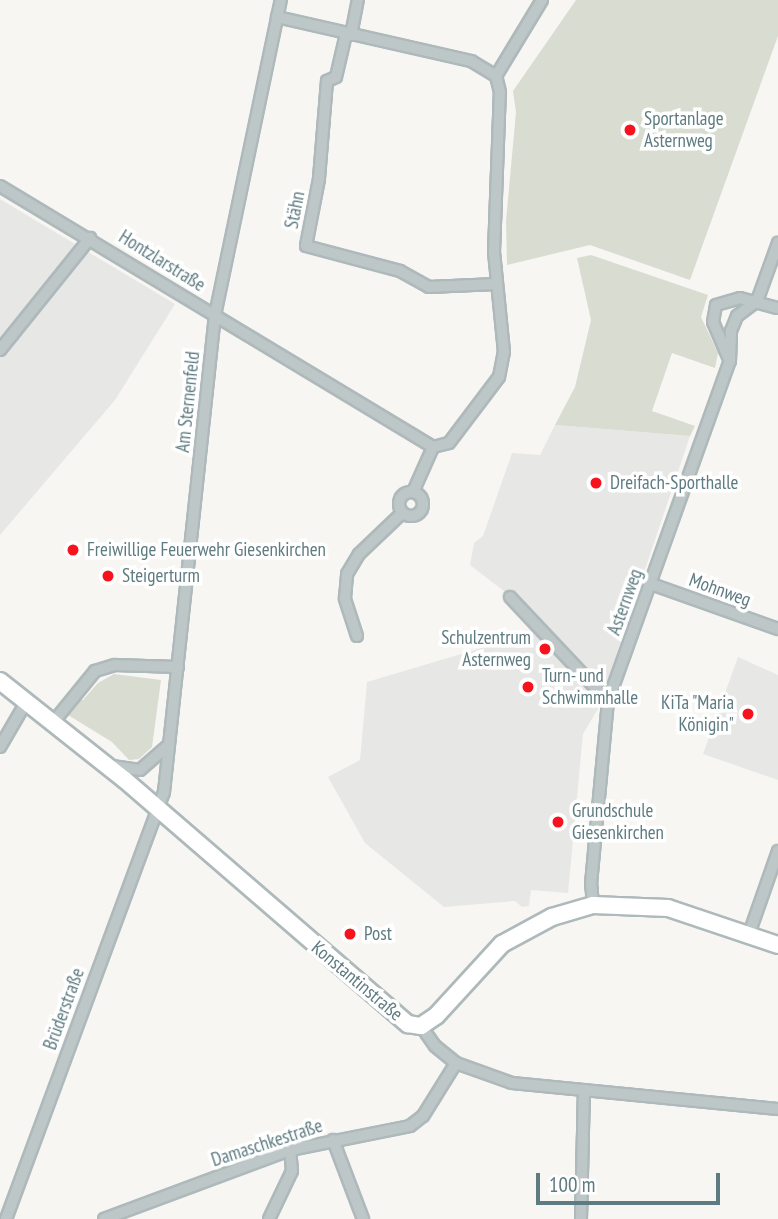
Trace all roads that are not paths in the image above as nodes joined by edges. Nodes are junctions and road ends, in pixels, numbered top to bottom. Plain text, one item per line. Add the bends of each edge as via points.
1 (281, 0) edge
2 (358, 0) edge
3 (542, 0) edge
4 (277, 17) junction
5 (348, 34) junction
6 (496, 75) junction
7 (0, 186) edge
8 (90, 238) junction
9 (778, 243) edge
10 (496, 284) junction
11 (757, 301) junction
12 (778, 308) edge
13 (215, 315) junction
14 (0, 350) edge
15 (730, 361) junction
16 (433, 447) junction
17 (413, 492) junction
18 (402, 513) junction
19 (650, 584) junction
20 (510, 597) dead end
21 (778, 629) edge
22 (358, 636) dead end
23 (178, 667) junction
24 (0, 681) edge
25 (608, 701) junction
26 (25, 704) junction
27 (51, 725) junction
28 (169, 745) junction
29 (0, 747) edge
30 (105, 765) junction
31 (156, 811) junction
32 (778, 851) edge
33 (593, 905) junction
34 (749, 934) junction
35 (778, 945) edge
36 (421, 1026) junction
37 (456, 1063) junction
38 (584, 1090) junction
39 (778, 1109) edge
40 (333, 1140) junction
41 (290, 1150) junction
42 (6, 1219) edge
43 (103, 1219) edge
44 (269, 1219) edge
45 (363, 1219) edge
46 (581, 1219) edge

1 - 4 street, Am Sternenfeld
2 - 5 street
3 - 6 street
4 - 5 street
4 - 13 street, Am Sternenfeld
5 - 6 street via 471,61
5 - 10 street, Stähn via 336,77 327,81 319,179 306,246 400,271 429,287
6 - 10 street via 500,92
7 - 8 street, Hontzlarstraße
8 - 13 street, Hontzlarstraße
8 - 14 street, Hontzlarstraße
9 - 11 street, Asternweg
10 - 16 street via 505,352 499,377 449,443
11 - 12 street
11 - 15 street, Asternweg via 737,316 731,331
11 - 15 street via 740,298 716,305 713,322
13 - 16 street
13 - 23 street, Am Sternenfeld
15 - 19 street, Asternweg
16 - 17 street
17 - 18 street via 400,499
17 - 18 street via 419,496 421,510 416,515
18 - 22 street via 359,554 347,575 345,598
19 - 21 street, Mohnweg
19 - 25 street, Asternweg
20 - 25 street
23 - 27 street via 115,664 95,671
23 - 28 street, Am Sternenfeld
24 - 26 street, Konstantinstraße
25 - 33 street, Asternweg via 591,884
26 - 27 street, Konstantinstraße
26 - 29 street
27 - 30 street, Konstantinstraße
28 - 30 street via 140,769
28 - 31 street, Am Sternenfeld via 164,792
30 - 31 street, Konstantinstraße
31 - 36 street, Konstantinstraße via 408,1024
31 - 42 street, Brüderstraße
32 - 34 street
33 - 34 street via 668,908
33 - 36 street via 552,917 502,944 436,1016
34 - 35 street
36 - 37 street, Konstantinstraße via 435,1046
37 - 38 street, Konstantinstraße via 512,1083
37 - 40 street, Damaschkestraße via 415,1123
38 - 39 street, Konstantinstraße
38 - 46 street
40 - 41 street, Damaschkestraße
40 - 45 street
41 - 43 street, Damaschkestraße
41 - 44 street via 292,1171

